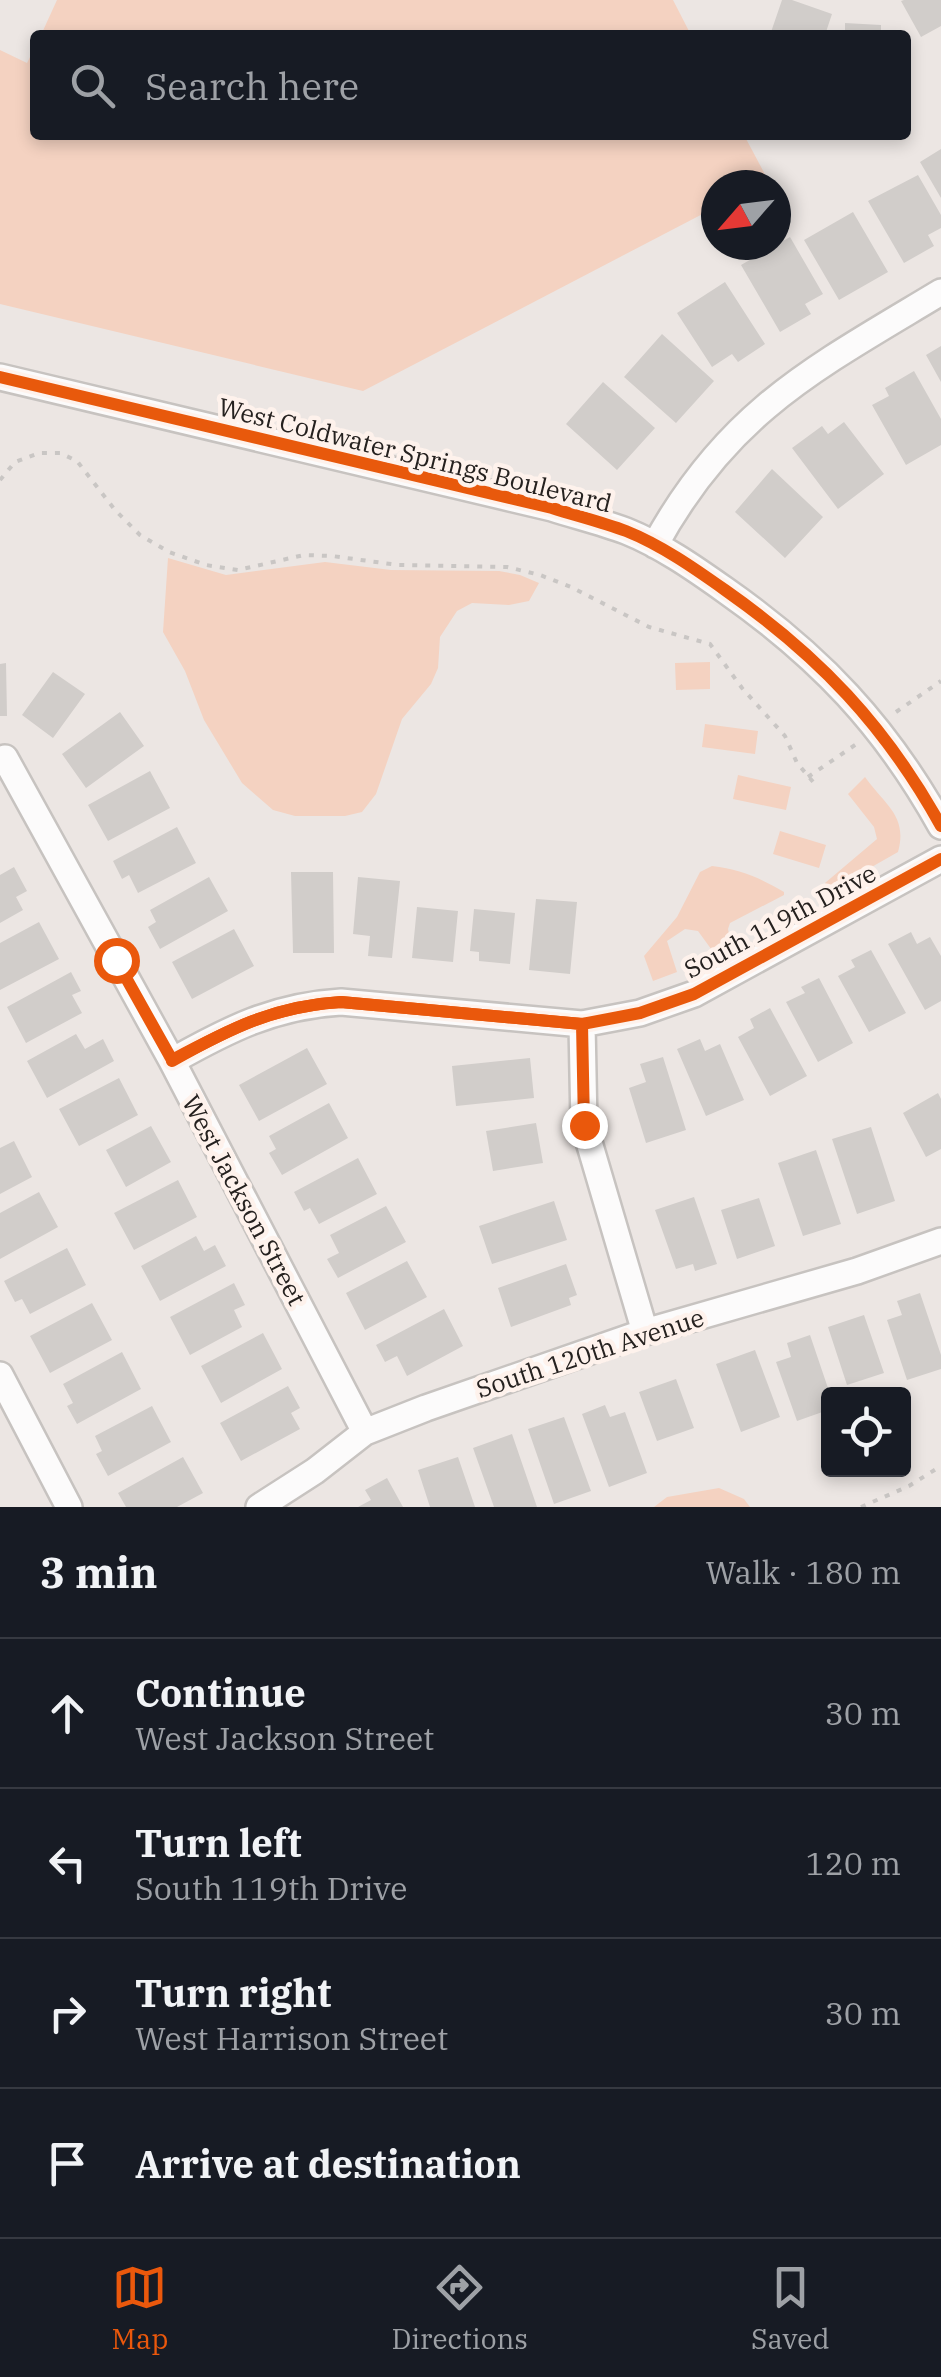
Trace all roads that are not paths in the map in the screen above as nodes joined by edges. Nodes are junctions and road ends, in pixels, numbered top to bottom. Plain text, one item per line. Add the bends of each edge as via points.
1 (941, 292) edge
2 (0, 376) edge
3 (655, 546) junction
4 (3, 760) edge
5 (941, 826) edge
6 (941, 859) edge
7 (582, 1024) junction
8 (172, 1060) junction
9 (941, 1241) edge
10 (645, 1332) junction
11 (0, 1376) edge
12 (365, 1432) junction
13 (70, 1507) edge
14 (258, 1507) edge

1 - 3 street via 765,405 702,470
2 - 3 street, West Coldwater Springs Boulevard via 552,508
3 - 5 street, West Coldwater Springs Boulevard via 765,618 847,690
4 - 8 street, West Jackson Street
6 - 7 street, South 119th Drive via 694,994
7 - 8 street, South 119th Drive via 303,1004 254,1019
7 - 10 street via 584,1125
8 - 12 street, West Jackson Street
9 - 10 street, South 120th Avenue
10 - 12 street, South 120th Avenue
11 - 13 street
12 - 14 street, South 120th Avenue

